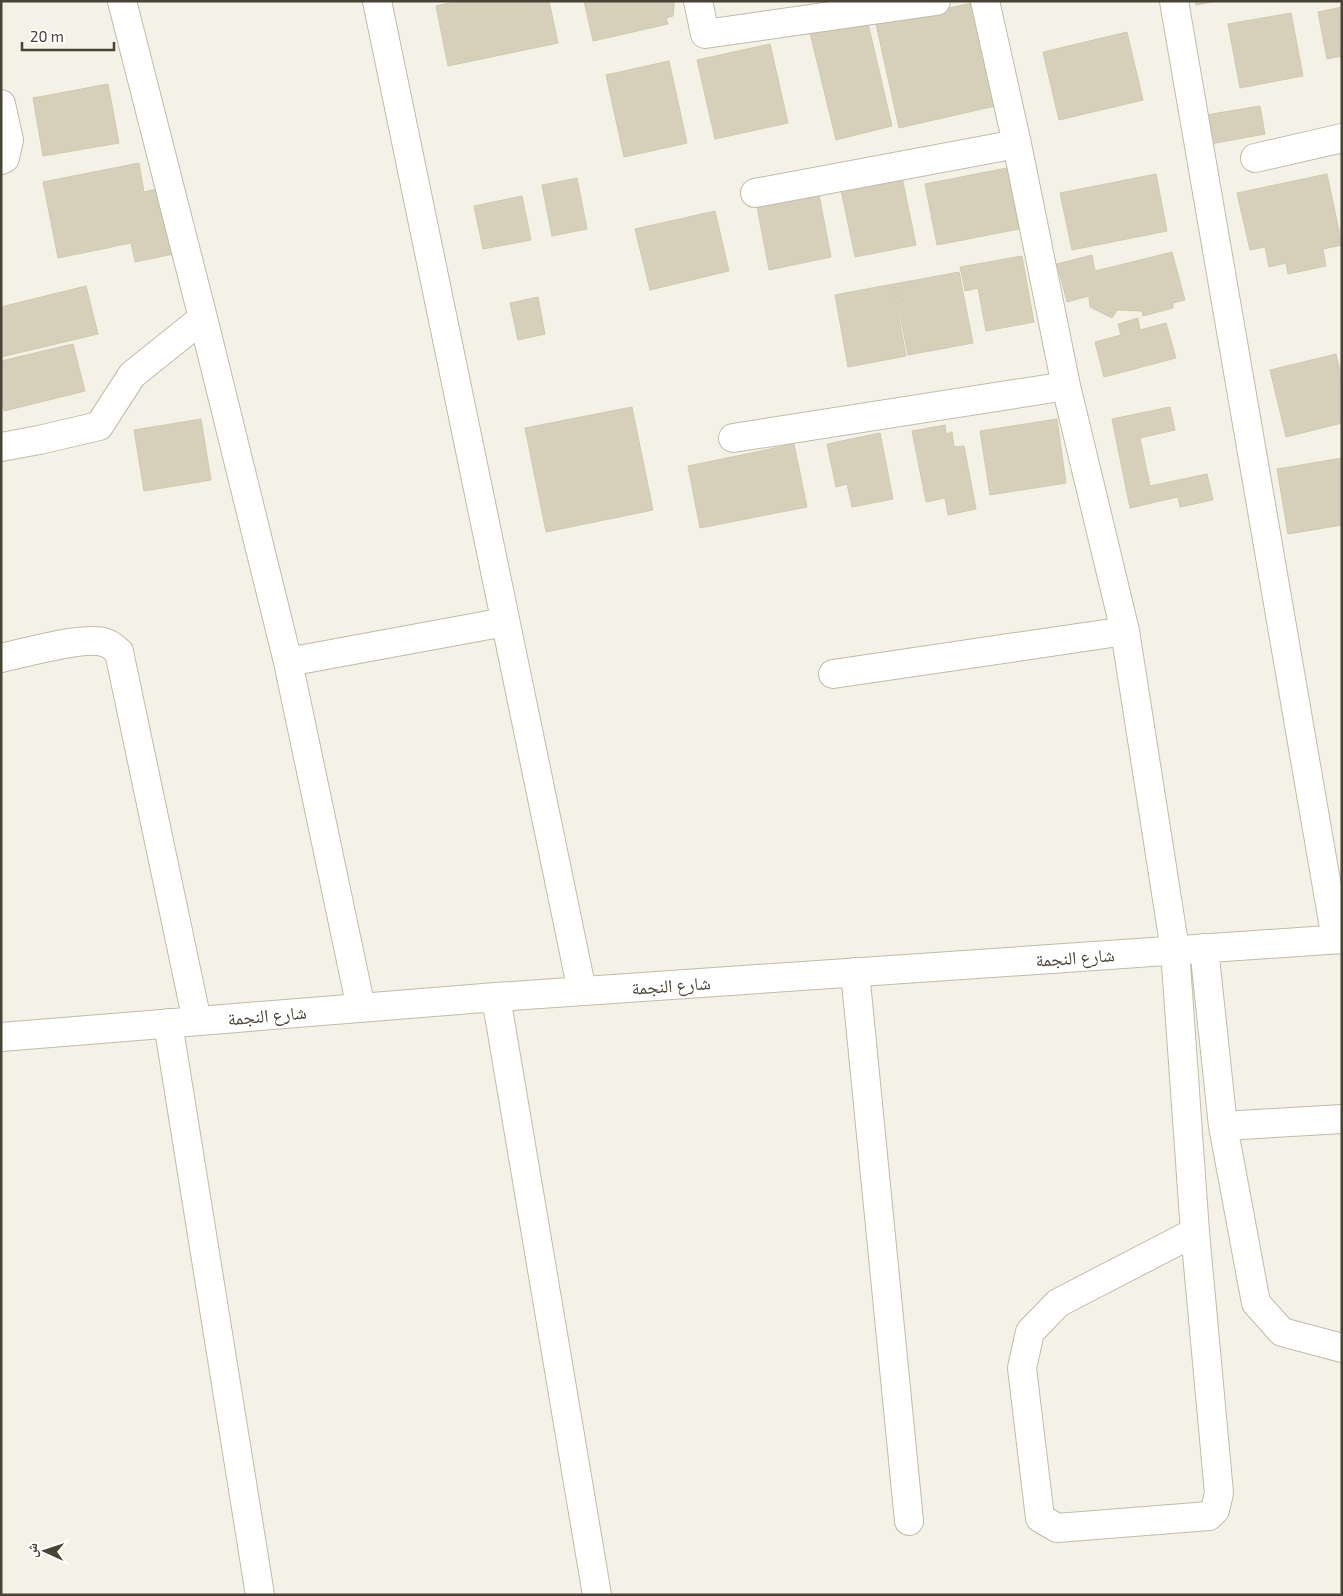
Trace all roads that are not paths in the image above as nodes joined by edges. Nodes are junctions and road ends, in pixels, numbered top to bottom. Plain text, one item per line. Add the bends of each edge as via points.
1 (122, 1) edge
2 (377, 1) edge
3 (698, 1) edge
4 (936, 1) edge
5 (985, 1) edge
6 (1174, 1) edge
7 (1, 104) edge
8 (1342, 138) edge
9 (1017, 144) junction
10 (1255, 158) dead end
11 (1, 160) edge
12 (755, 193) dead end
13 (203, 318) junction
14 (1066, 386) junction
15 (733, 438) dead end
16 (1, 447) edge
17 (506, 622) junction
18 (1125, 631) junction
19 (1, 658) edge
20 (288, 662) junction
21 (833, 674) dead end
22 (1339, 939) edge
23 (1204, 948) junction
24 (1175, 950) junction
25 (855, 972) junction
26 (582, 991) junction
27 (496, 997) junction
28 (361, 1008) junction
29 (197, 1021) junction
30 (168, 1023) junction
31 (1, 1037) edge
32 (1342, 1119) edge
33 (1223, 1126) junction
34 (1195, 1232) junction
35 (1342, 1348) edge
36 (910, 1521) dead end
37 (260, 1595) edge
38 (597, 1595) edge

1 - 13 street
2 - 17 street
3 - 4 street via 705,34
5 - 9 street
6 - 22 street
7 - 11 street via 9,140 5,158
8 - 10 street
9 - 12 street
9 - 14 street
13 - 16 street via 132,375 99,426
13 - 20 street
14 - 15 street
14 - 18 street
17 - 20 street
17 - 26 street
18 - 21 street
18 - 24 street
19 - 29 street via 96,640 108,643 119,652
20 - 28 street
22 - 23 street, شارع النجمة
23 - 24 street, شارع النجمة
23 - 33 street
24 - 25 street, شارع النجمة
24 - 34 street
25 - 26 street, شارع النجمة
25 - 36 street
26 - 27 street, شارع النجمة
27 - 28 street, شارع النجمة
27 - 38 street
28 - 29 street, شارع النجمة
29 - 30 street, شارع النجمة
30 - 31 street, شارع النجمة
30 - 37 street
32 - 33 street
33 - 35 street via 1256,1303 1282,1332
34 - 34 street via 1058,1303 1030,1332 1022,1368 1040,1518 1057,1528 1209,1516 1215,1510 1219,1493

